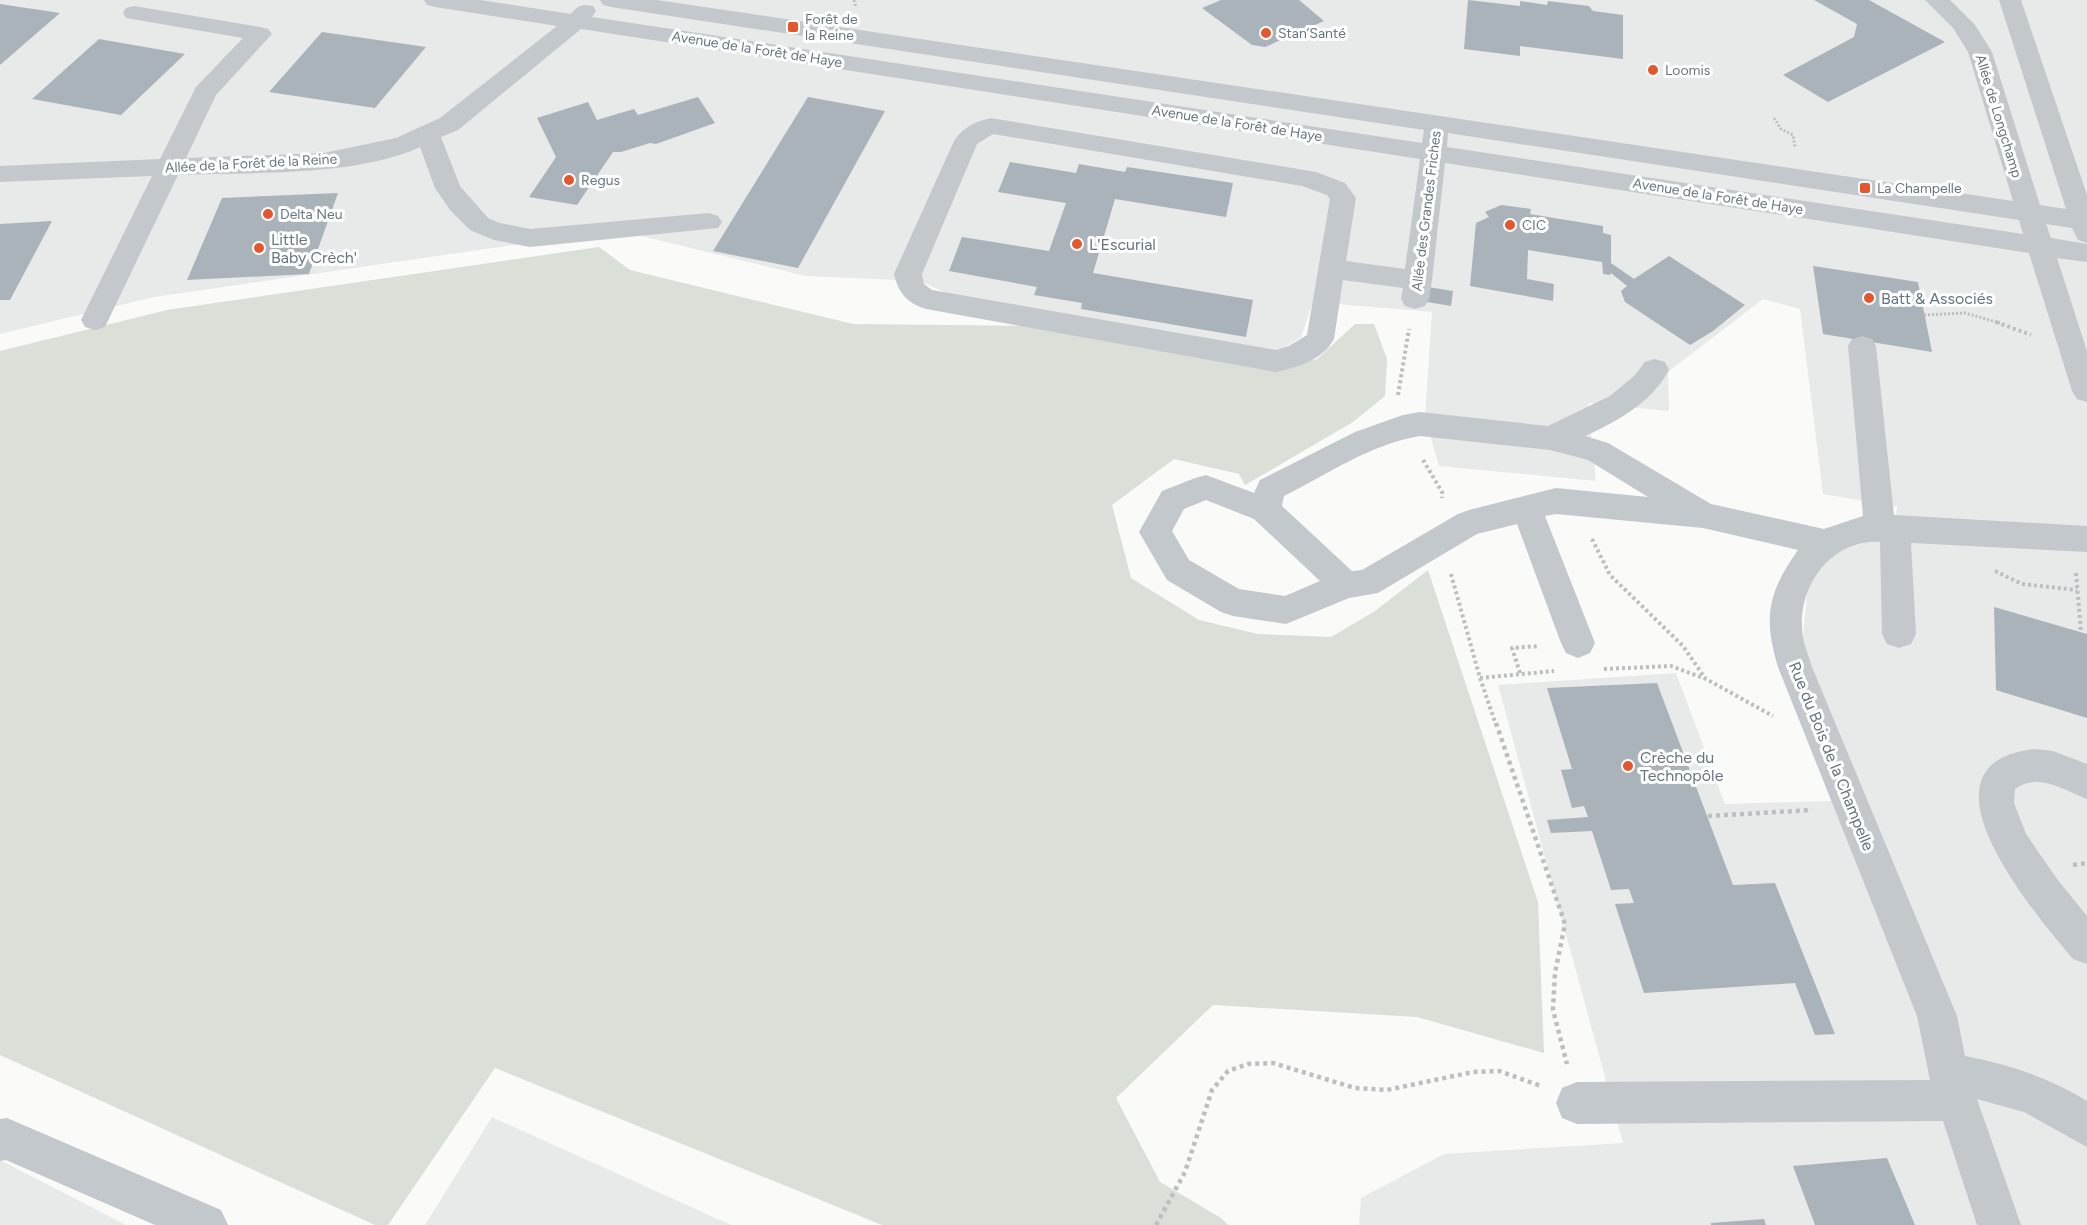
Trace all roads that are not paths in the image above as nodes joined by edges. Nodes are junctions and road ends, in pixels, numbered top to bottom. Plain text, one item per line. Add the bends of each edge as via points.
1 (435, 0) edge
2 (594, 0) edge
3 (611, 0) edge
4 (1936, 0) edge
5 (2010, 0) edge
6 (134, 13) dead end
7 (576, 21) junction
8 (1437, 123) junction
9 (428, 135) junction
10 (1433, 153) junction
11 (170, 167) junction
12 (0, 174) edge
13 (2028, 212) junction
14 (709, 222) dead end
15 (2085, 225) edge
16 (2039, 246) junction
17 (2087, 253) edge
18 (1333, 269) junction
19 (95, 320) dead end
20 (1862, 346) dead end
21 (1655, 370) dead end
22 (2087, 391) edge
23 (1550, 438) junction
24 (1527, 509) junction
25 (1265, 510) junction
26 (1703, 515) junction
27 (1888, 528) junction
28 (2081, 538) edge
29 (1826, 543) junction
30 (1346, 585) junction
31 (1899, 634) dead end
32 (1578, 642) dead end
33 (2087, 782) edge
34 (2087, 945) edge
35 (1952, 1086) junction
36 (1577, 1103) road end
37 (2087, 1126) edge
38 (0, 1140) edge
39 (186, 1221) edge
40 (1999, 1225) edge

1 - 7 street, Avenue de la Forêt de Haye
2 - 7 street, Allée de la Forêt de la Reine
3 - 8 street, Avenue de la Forêt de Haye
4 - 13 street, Allée de Longchamp via 1959,20 1980,52
5 - 15 street
6 - 11 street via 260,34 205,92
7 - 9 street, Allée de la Forêt de la Reine via 449,124
7 - 10 street, Avenue de la Forêt de Haye
8 - 10 street, Allée des Grandes Friches
8 - 13 street, Avenue de la Forêt de Haye
9 - 11 street, Allée de la Forêt de la Reine via 381,152 324,161
9 - 14 street via 448,188 479,224 494,231 530,238
10 - 16 street, Avenue de la Forêt de Haye
10 - 18 street, Allée des Grandes Friches via 1416,289
11 - 12 street, Allée de la Forêt de la Reine
11 - 19 street
13 - 15 street, Avenue de la Forêt de Haye
13 - 16 street
16 - 17 street, Avenue de la Forêt de Haye
16 - 22 street
18 - 18 street via 1343,198 1324,182 991,126 966,141 908,274 909,286 915,294 927,299 1276,361 1294,358 1320,339
20 - 27 street
21 - 23 street via 1614,410
23 - 25 street via 1403,425 1271,489
23 - 26 street via 1597,451
24 - 26 street via 1556,501
24 - 30 street via 1469,523 1367,583
24 - 32 street
25 - 30 street
25 - 30 street via 1206,487 1173,500 1155,532 1178,570 1233,602 1286,610
26 - 29 street
27 - 28 street, Rue du Bois de la Champelle
27 - 29 street, Rue du Bois de la Champelle via 1855,531
27 - 31 street
29 - 35 street, Rue du Bois de la Champelle via 1812,555 1795,586 1786,610 1785,635 1937,1016
33 - 34 street via 2046,767 2021,767 2003,776 1997,786 1996,801 2000,823 2028,870
35 - 36 street
35 - 37 street via 1990,1080 2026,1091
35 - 40 street, Rue du Bois de la Champelle
38 - 39 street via 7,1139

